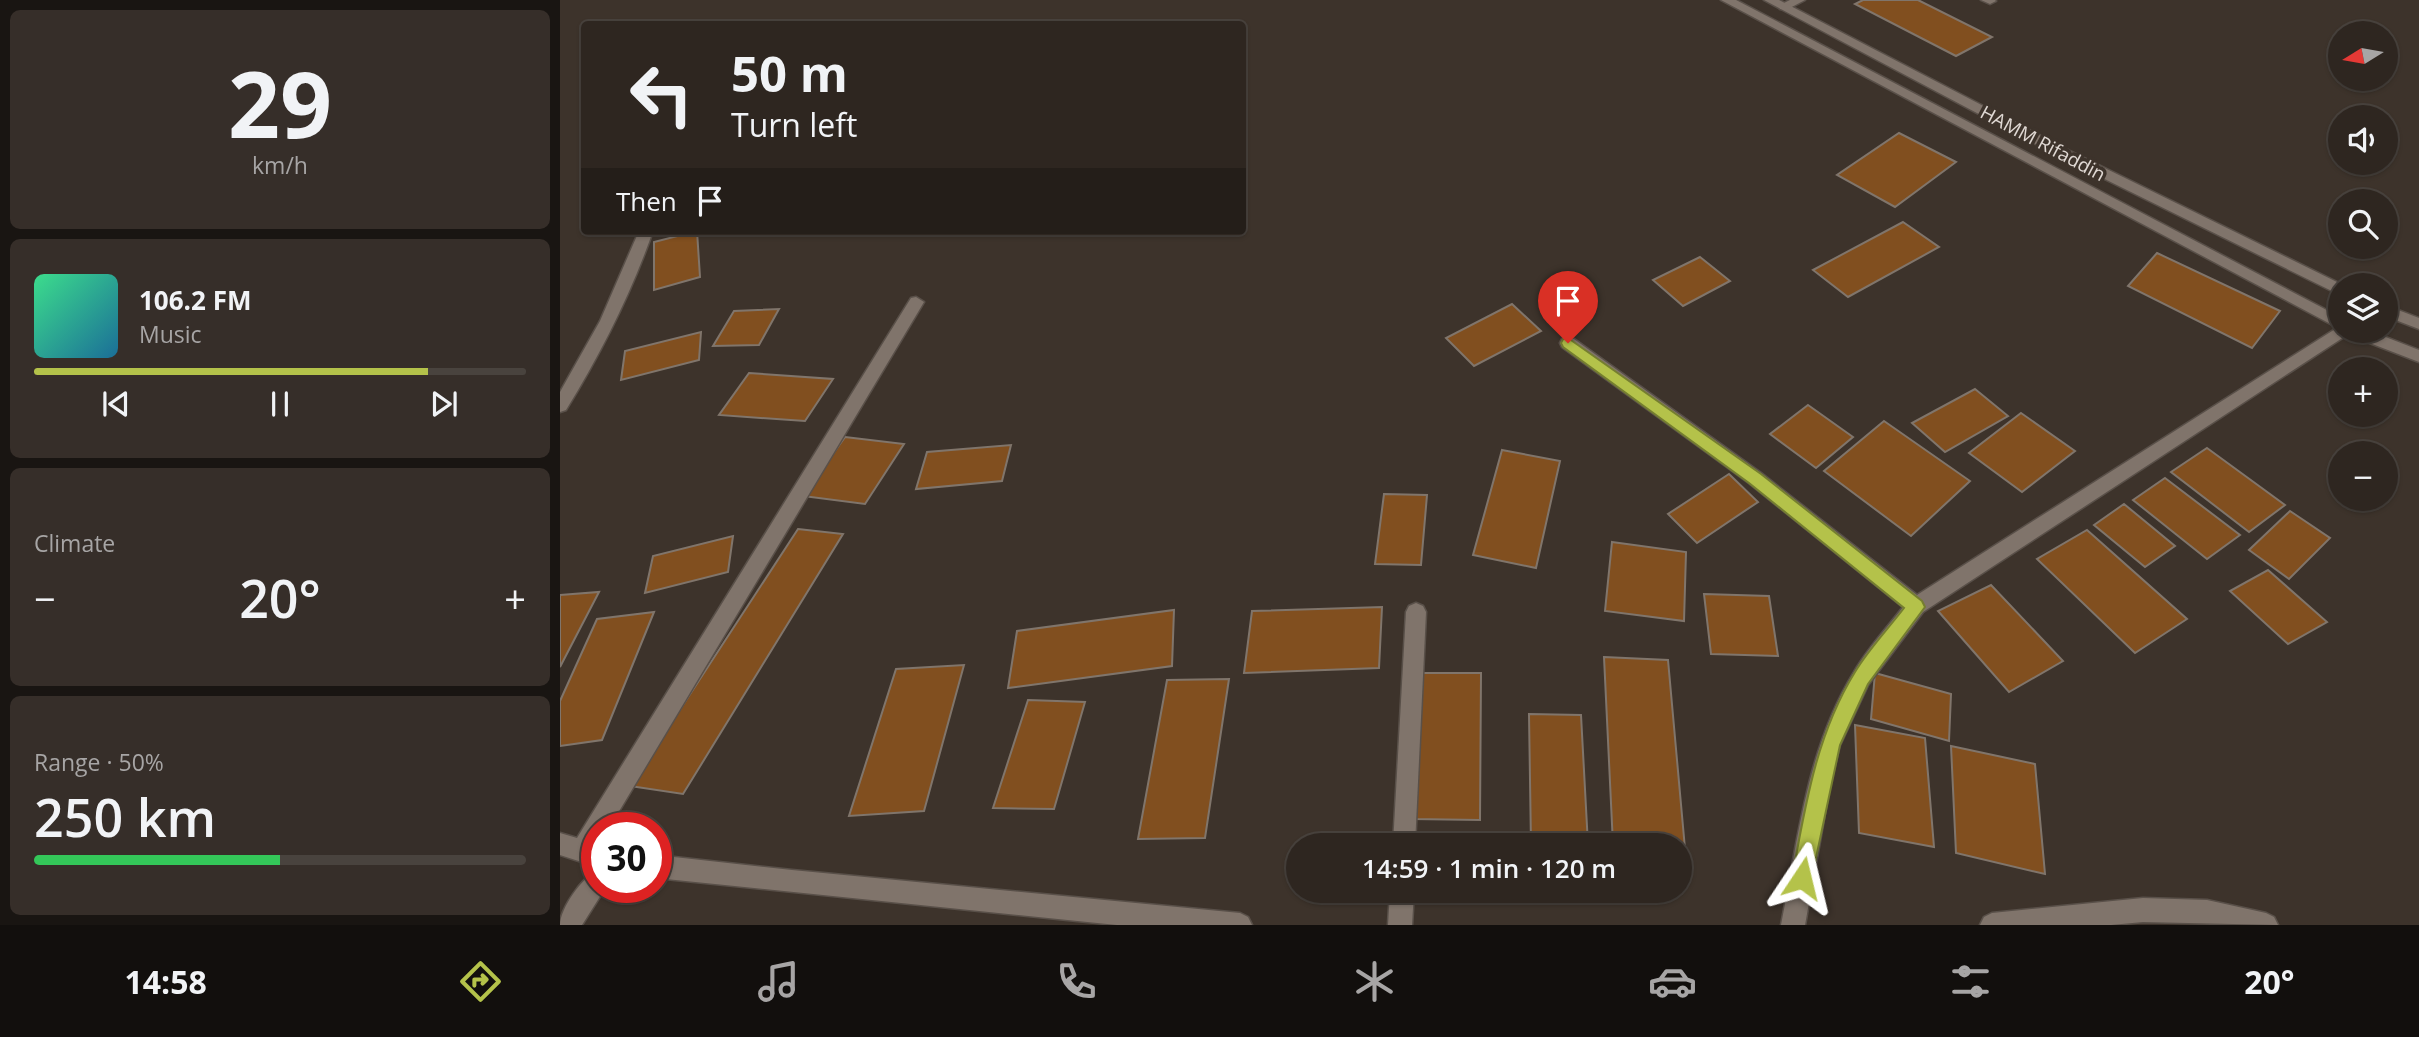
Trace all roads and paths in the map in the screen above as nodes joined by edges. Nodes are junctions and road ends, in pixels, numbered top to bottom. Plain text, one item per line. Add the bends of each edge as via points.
1 (1727, 0) edge
2 (1770, 0) edge
3 (1800, 0) edge
4 (1784, 7) junction
5 (1864, 49) junction
6 (1845, 62) junction
7 (645, 235) edge
8 (2328, 284) edge
9 (916, 302) dead end
10 (2398, 315) edge
11 (2328, 318) edge
12 (2419, 324) edge
13 (2328, 339) edge
14 (1568, 343) dead end
15 (2386, 343) edge
16 (2419, 356) edge
17 (560, 406) edge
18 (1916, 607) junction
19 (1416, 612) dead end
20 (615, 812) edge
21 (1405, 833) edge
22 (560, 844) edge
23 (581, 851) edge
24 (672, 868) edge
25 (583, 903) edge
26 (1401, 903) edge
27 (568, 925) edge
28 (1240, 925) edge
29 (1400, 925) edge
30 (1793, 925) edge
31 (1992, 925) edge
32 (2266, 925) edge

1 - 6 street, HAMM Rifaddin
2 - 4 street, HAMM Rifaddin
3 - 4 street
4 - 5 street, HAMM Rifaddin
5 - 6 street
5 - 8 street, HAMM Rifaddin
6 - 11 street, HAMM Rifaddin
7 - 17 street via 631,277
9 - 20 street
10 - 12 street
13 - 18 street
14 - 18 street via 1755,478
15 - 16 street
18 - 30 street via 1861,678 1830,744
19 - 21 street
22 - 23 street
24 - 28 street
25 - 27 street
26 - 29 street
31 - 32 street via 2143,910 2207,912

